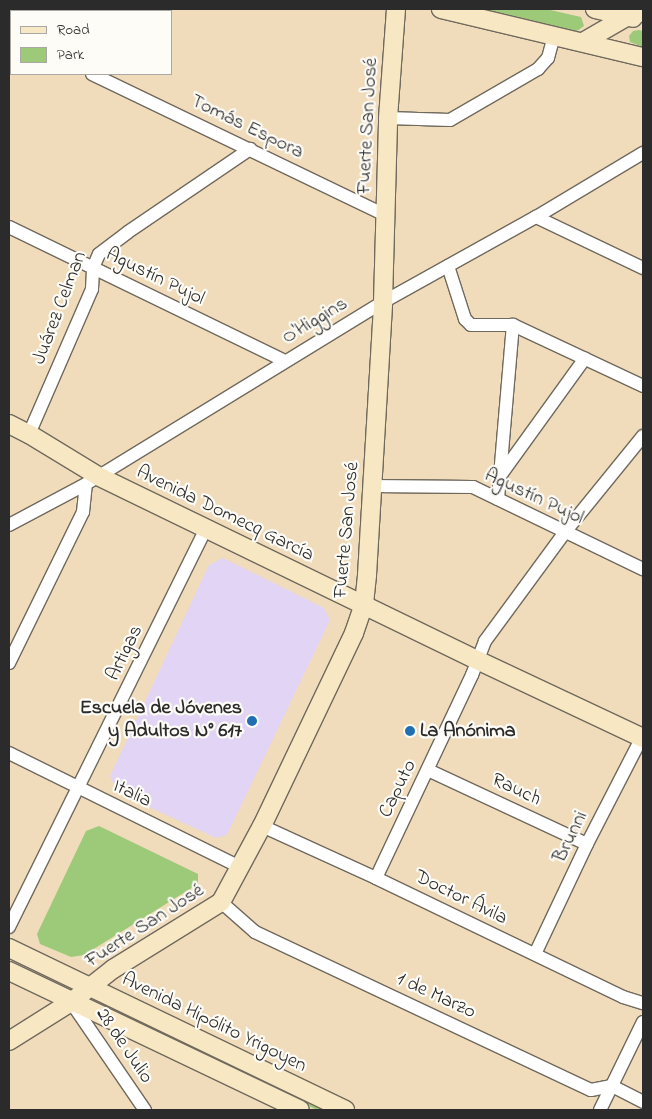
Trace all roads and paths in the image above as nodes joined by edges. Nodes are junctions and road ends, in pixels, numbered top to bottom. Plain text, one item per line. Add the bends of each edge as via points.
1 (396, 9) edge
2 (440, 9) edge
3 (595, 9) edge
4 (637, 14) edge
5 (554, 36) junction
6 (583, 42) junction
7 (643, 57) edge
8 (94, 75) edge
9 (388, 118) junction
10 (250, 149) junction
11 (643, 153) edge
12 (385, 215) junction
13 (536, 217) junction
14 (9, 227) edge
15 (448, 266) junction
16 (93, 268) junction
17 (643, 268) edge
18 (383, 302) junction
19 (513, 325) junction
20 (586, 358) junction
21 (286, 361) junction
22 (643, 386) edge
23 (9, 424) edge
24 (29, 434) junction
25 (643, 436) edge
26 (500, 476) junction
27 (92, 480) junction
28 (372, 486) junction
29 (498, 499) junction
30 (9, 525) edge
31 (206, 529) junction
32 (565, 532) junction
33 (643, 568) edge
34 (364, 604) junction
35 (477, 660) junction
36 (9, 663) edge
37 (643, 738) edge
38 (9, 753) edge
39 (428, 770) junction
40 (79, 789) junction
41 (262, 826) junction
42 (588, 844) junction
43 (240, 867) junction
44 (376, 878) junction
45 (221, 902) junction
46 (9, 927) edge
47 (9, 948) edge
48 (535, 954) junction
49 (9, 971) edge
50 (90, 986) junction
51 (71, 1002) junction
52 (643, 1003) edge
53 (643, 1022) edge
54 (9, 1041) edge
55 (612, 1086) junction
56 (643, 1102) edge
57 (145, 1110) edge
58 (300, 1110) edge
59 (346, 1110) edge
60 (600, 1110) edge

1 - 9 main road, Fuerte San José
2 - 5 main road
3 - 4 main road
4 - 6 main road
5 - 6 main road
5 - 9 street via 548,58 538,69 450,120
6 - 7 main road
8 - 10 street, Tomás Espora
9 - 12 main road, Fuerte San José
10 - 12 street, Tomás Espora
10 - 16 street, Juárez Celman via 128,232 99,254
11 - 13 street, O'Higgins
12 - 18 main road, Fuerte San José
13 - 15 street, O'Higgins
13 - 17 street
14 - 16 street, Agustín Pujol
15 - 18 street, O'Higgins
15 - 19 street via 465,319 471,325
16 - 21 street, Agustín Pujol
16 - 24 street, Juárez Celman via 92,288
18 - 21 street, O'Higgins
18 - 28 main road, Fuerte San José
19 - 20 street
19 - 26 street
20 - 22 street
20 - 26 street
21 - 27 street, O'Higgins
23 - 24 main road, Avenida Domecq García
24 - 27 main road, Avenida Domecq García
25 - 32 street, Caputo
26 - 29 street
27 - 30 street, O'Higgins
27 - 31 main road, Avenida Domecq García
27 - 36 street via 83,512
28 - 29 street, Agustín Pujol via 473,487
28 - 34 main road, Fuerte San José
29 - 32 street, Agustín Pujol
31 - 34 main road, Avenida Domecq García
31 - 40 street, Artigas
32 - 33 street, Agustín Pujol
32 - 35 street, Caputo via 485,641
34 - 35 main road, Avenida Domecq García
34 - 41 main road, Fuerte San José via 354,634
35 - 37 main road, Avenida Domecq García
35 - 39 street, Caputo
37 - 42 street, Brunni
38 - 40 street, Italia
39 - 42 street, Rauch
39 - 44 street, Caputo
40 - 43 street, Italia
40 - 46 street, Artigas
41 - 43 main road, Fuerte San José
41 - 44 street, Doctor Ávila
42 - 48 street, Brunni
43 - 45 main road, Fuerte San José
44 - 48 street, Doctor Ávila
45 - 50 main road, Fuerte San José
45 - 55 street, 1 de Marzo via 255,932 282,945 592,1090
47 - 50 main road, Avenida Hipólito Yrigoyen
48 - 52 street, Doctor Ávila via 623,998
49 - 51 main road, Avenida Hipólito Yrigoyen
50 - 51 main road, Fuerte San José
50 - 59 main road, Avenida Hipólito Yrigoyen
51 - 54 main road, Fuerte San José
51 - 57 street, 28 de Julio
51 - 58 main road, Avenida Hipólito Yrigoyen
53 - 55 street
55 - 56 street
55 - 60 street

